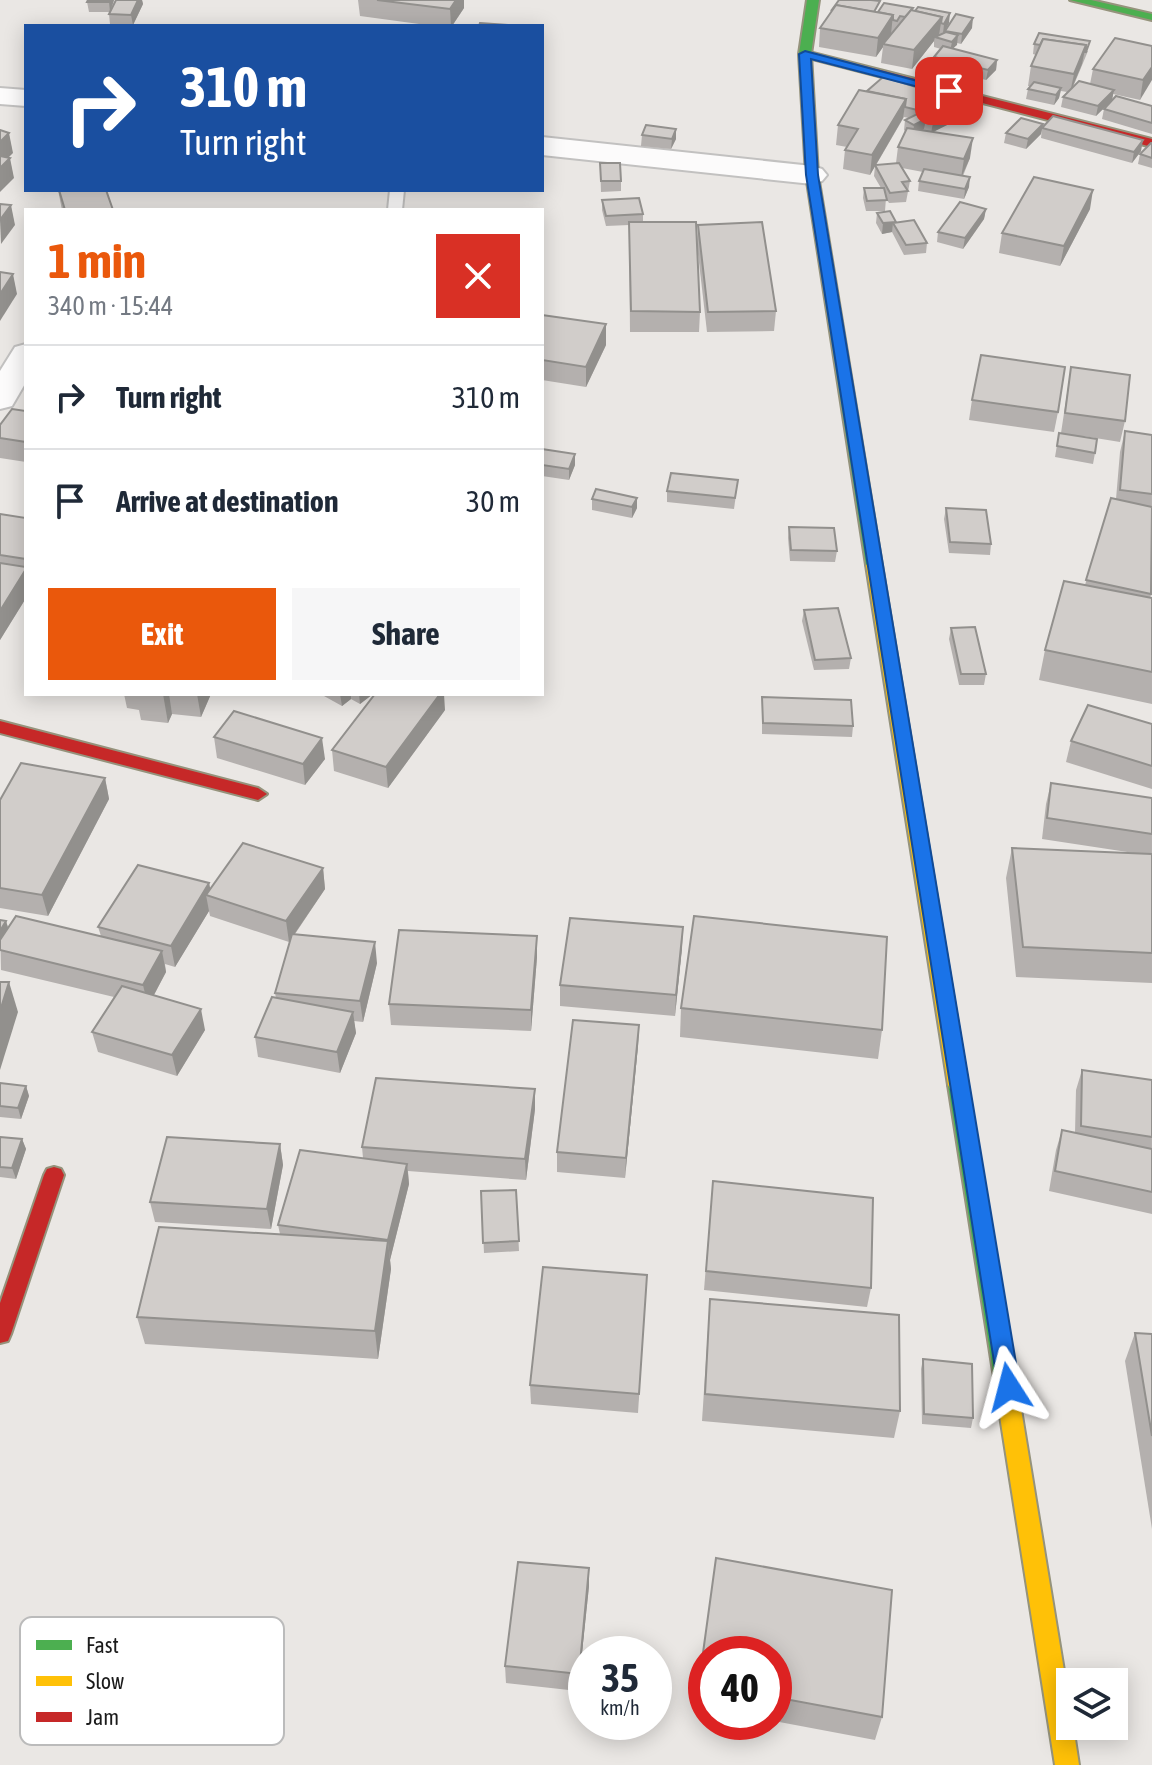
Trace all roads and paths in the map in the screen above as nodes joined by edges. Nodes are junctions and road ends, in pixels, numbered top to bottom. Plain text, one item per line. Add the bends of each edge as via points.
1 (813, 0) edge
2 (1076, 0) edge
3 (1116, 4) edge
4 (1152, 17) edge
5 (805, 54) junction
6 (0, 96) edge
7 (24, 98) edge
8 (1152, 143) edge
9 (544, 146) edge
10 (812, 175) junction
11 (24, 357) edge
12 (0, 399) edge
13 (0, 727) edge
14 (258, 794) dead end
15 (54, 1175) dead end
16 (0, 1334) edge
17 (1067, 1765) edge

1 - 5 street
2 - 3 street
3 - 4 street
5 - 8 street
5 - 10 street
6 - 7 street
9 - 10 street
10 - 17 street
11 - 12 street
13 - 14 street
15 - 16 street

